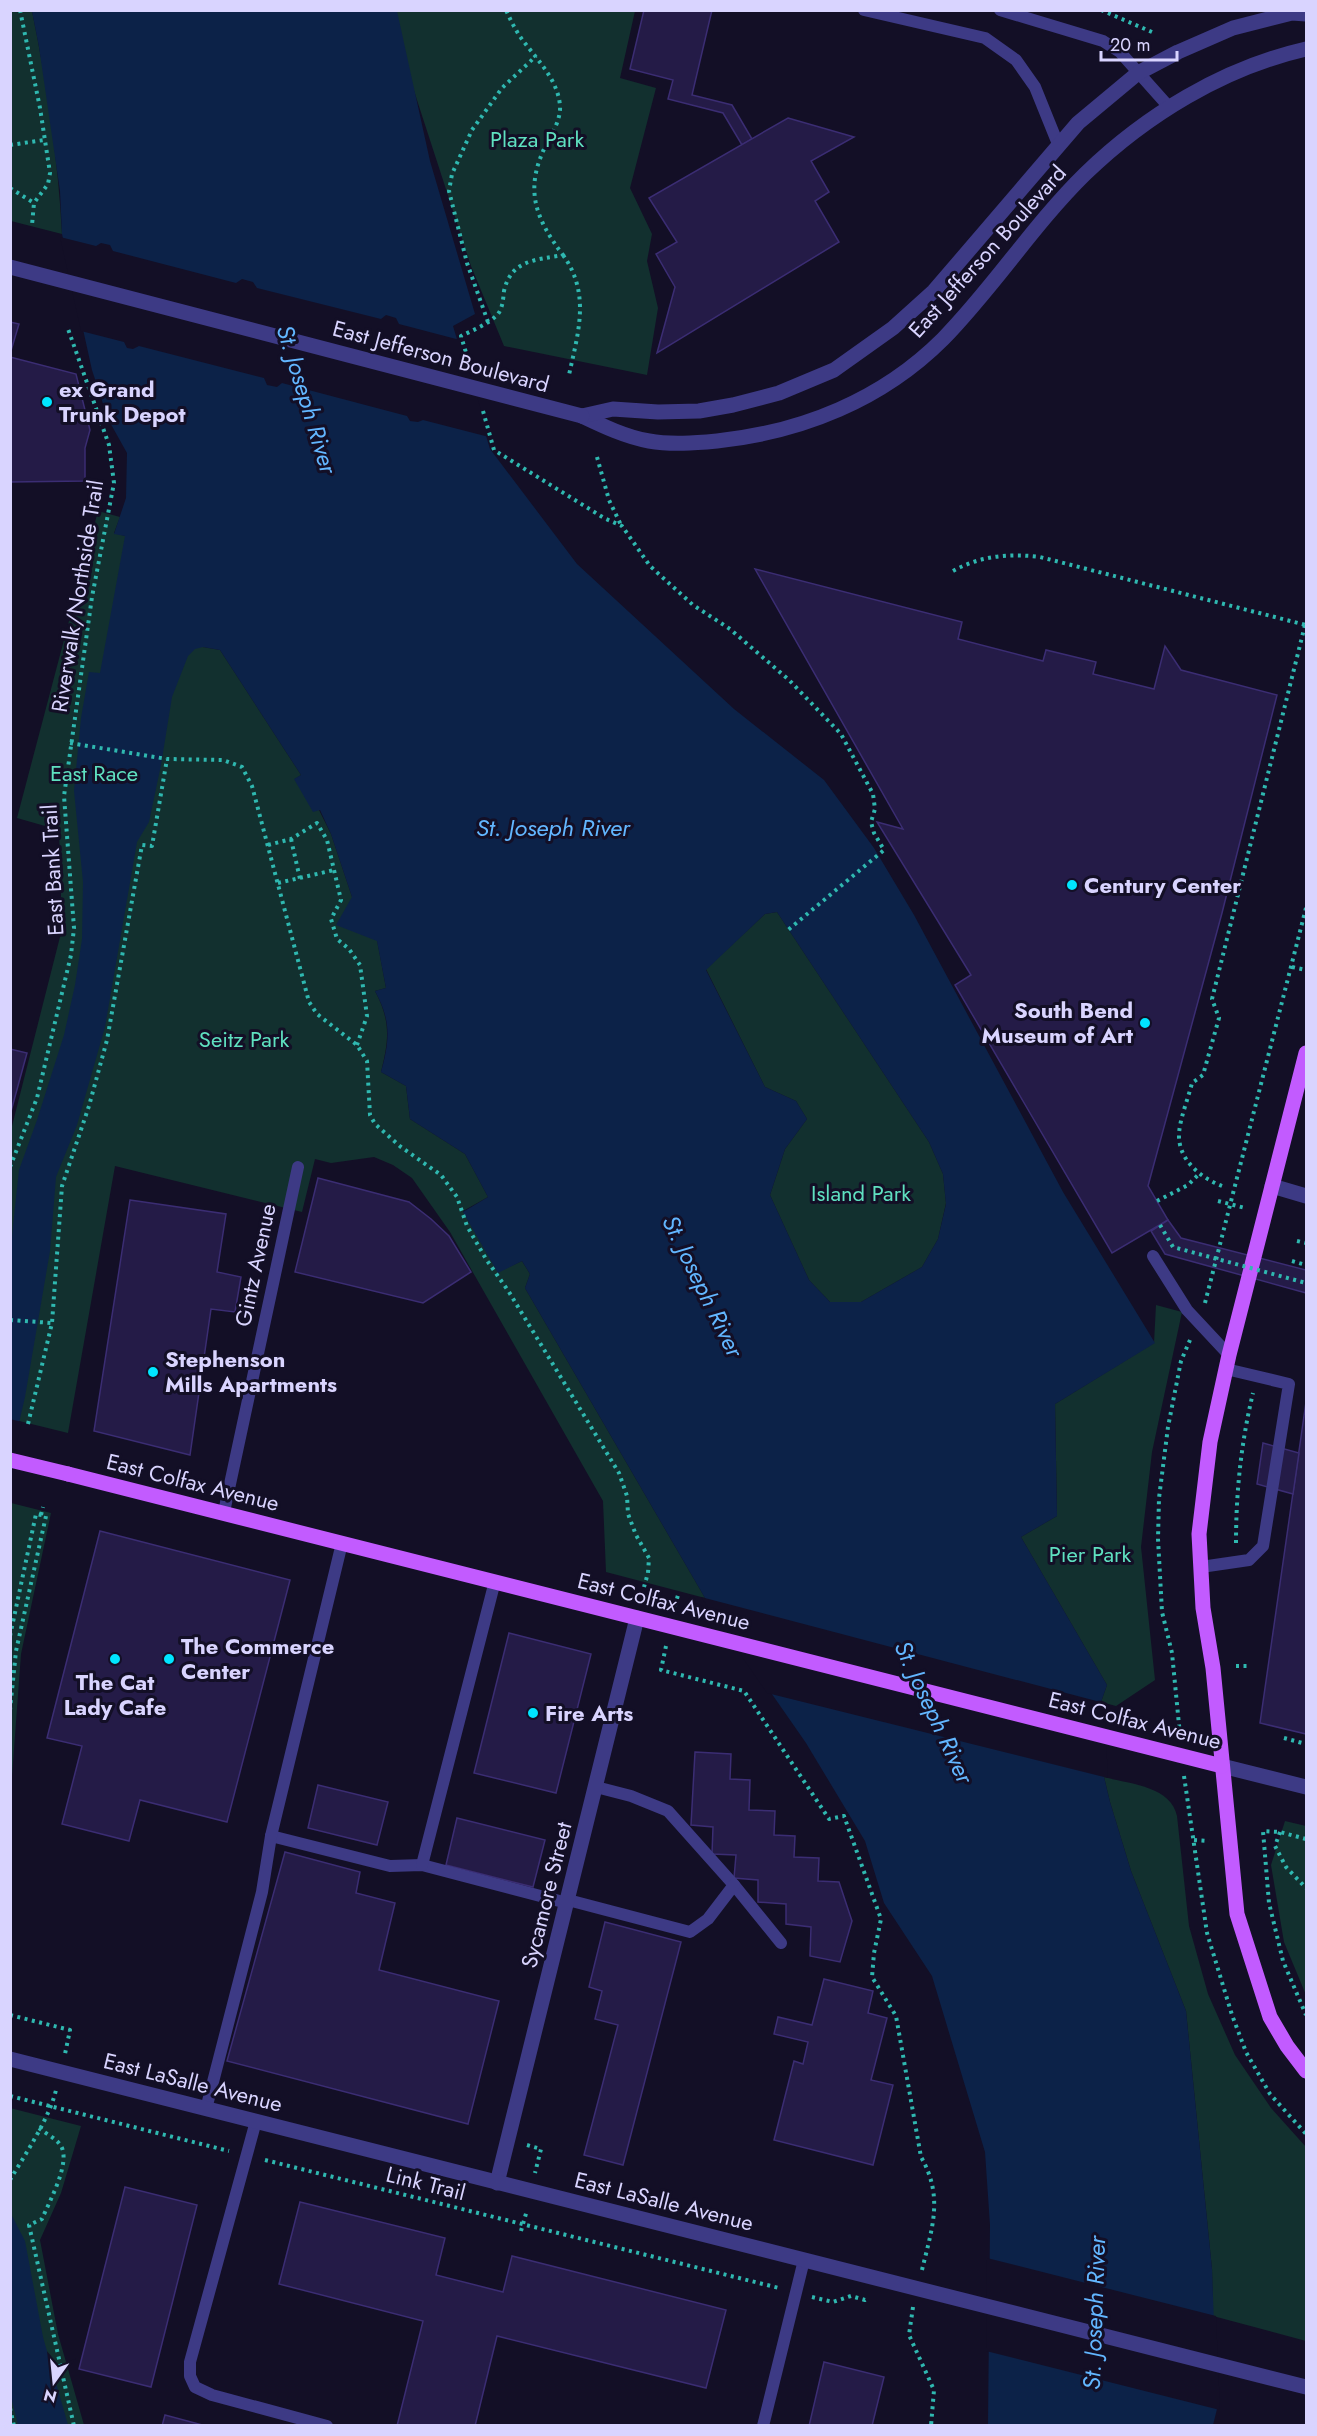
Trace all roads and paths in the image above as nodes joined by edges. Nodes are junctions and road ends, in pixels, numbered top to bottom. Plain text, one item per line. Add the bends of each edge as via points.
1 (20, 10) edge
2 (506, 10) edge
3 (864, 10) edge
4 (1000, 10) edge
5 (1101, 10) edge
6 (1306, 14) edge
7 (1152, 32) dead end
8 (1306, 49) edge
9 (536, 56) junction
10 (1138, 73) junction
11 (1169, 108) junction
12 (44, 140) junction
13 (1058, 144) junction
14 (10, 145) edge
15 (10, 188) edge
16 (34, 203) junction
17 (32, 225) dead end
18 (563, 255) junction
19 (10, 267) edge
20 (488, 322) junction
21 (67, 326) dead end
22 (471, 370) dead end
23 (569, 375) dead end
24 (481, 404) dead end
25 (582, 416) junction
26 (597, 457) dead end
27 (622, 526) junction
28 (953, 571) dead end
29 (1306, 625) edge
30 (70, 743) junction
31 (167, 759) junction
32 (291, 839) junction
33 (268, 845) junction
34 (334, 870) junction
35 (300, 879) junction
36 (278, 884) junction
37 (1306, 908) edge
38 (788, 930) dead end
39 (1292, 967) junction
40 (1306, 970) edge
41 (357, 1045) junction
42 (1306, 1053) edge
43 (10, 1167) edge
44 (298, 1167) dead end
45 (1199, 1174) junction
46 (1222, 1186) dead end
47 (1272, 1186) junction
48 (1306, 1196) edge
49 (1157, 1201) dead end
50 (1218, 1201) dead end
51 (1231, 1204) junction
52 (1245, 1208) dead end
53 (1160, 1225) dead end
54 (1297, 1241) dead end
55 (1306, 1243) edge
56 (1153, 1256) dead end
57 (1292, 1261) dead end
58 (1306, 1265) edge
59 (1306, 1283) edge
60 (1204, 1307) dead end
61 (10, 1320) edge
62 (52, 1323) junction
63 (1192, 1335) dead end
64 (1227, 1362) junction
65 (1254, 1389) dead end
66 (28, 1424) dead end
67 (10, 1460) edge
68 (43, 1507) dead end
69 (224, 1512) junction
70 (41, 1515) junction
71 (342, 1543) junction
72 (1236, 1547) dead end
73 (1201, 1567) junction
74 (495, 1581) junction
75 (644, 1587) dead end
76 (637, 1618) junction
77 (10, 1636) edge
78 (1236, 1666) dead end
79 (1247, 1666) dead end
80 (661, 1670) dead end
81 (1174, 1676) dead end
82 (10, 1710) edge
83 (1284, 1738) dead end
84 (1306, 1744) edge
85 (1222, 1766) junction
86 (596, 1787) junction
87 (1306, 1787) edge
88 (1188, 1811) dead end
89 (1280, 1832) junction
90 (271, 1836) junction
91 (1264, 1838) junction
92 (1258, 1839) dead end
93 (1306, 1839) edge
94 (1194, 1840) junction
95 (1209, 1841) dead end
96 (422, 1864) junction
97 (734, 1885) junction
98 (1306, 1888) edge
99 (567, 1901) junction
100 (781, 1943) dead end
101 (10, 2015) edge
102 (1306, 2015) edge
103 (70, 2030) dead end
104 (15, 2060) edge
105 (1306, 2070) edge
106 (11, 2096) edge
107 (52, 2106) junction
108 (206, 2109) junction
109 (256, 2121) junction
110 (39, 2128) junction
111 (1306, 2134) edge
112 (530, 2146) dead end
113 (541, 2149) dead end
114 (246, 2155) junction
115 (10, 2180) edge
116 (497, 2183) junction
117 (804, 2259) junction
118 (925, 2259) dead end
119 (796, 2293) junction
120 (833, 2302) dead end
121 (911, 2317) dead end
122 (1306, 2387) edge
123 (10, 2408) edge
124 (14, 2426) edge
125 (74, 2426) edge
126 (327, 2426) edge
127 (763, 2426) edge
128 (932, 2426) edge

1 - 12 path
2 - 9 path
3 - 13 lane via 985,38 1016,60 1035,87
4 - 10 lane via 1103,42 1120,52
5 - 7 path
6 - 10 street, East Jefferson Boulevard via 1233,28
8 - 11 street, East Jefferson Boulevard via 1233,72
9 - 18 path via 559,96 561,109 536,170 533,189 539,217
9 - 20 path via 502,88 472,130 452,174 449,191 466,263
10 - 11 lane
10 - 13 street, East Jefferson Boulevard
11 - 25 street, East Jefferson Boulevard via 1084,175 942,340 909,370 851,405 796,426 744,438 692,443 649,441
12 - 14 path
12 - 16 path via 50,173 48,184
13 - 25 street, East Jefferson Boulevard via 934,291 893,328 834,370 779,393 733,405 699,411 613,409
15 - 16 path
16 - 17 path
18 - 20 path via 516,267 510,274 497,315
18 - 23 path via 579,284 581,312
19 - 25 street, East Jefferson Boulevard, bridge
20 - 22 path via 461,336
21 - 30 path, Riverwalk/Northside Trail via 109,445 114,483
24 - 27 path via 494,450
26 - 27 path via 609,500
27 - 38 path via 650,566 789,680 840,734 873,794 875,809 870,822 884,850
28 - 29 path via 981,559 1018,554 1040,557
29 - 45 path via 1212,999 1219,1018 1203,1075 1192,1083 1179,1135 1189,1164
30 - 31 path, Riverwalk/Northside Trail
30 - 43 path, East Bank Trail via 64,796 74,928 71,955 37,1098
31 - 33 path, Riverwalk/Northside Trail via 223,760 242,767 252,786
31 - 62 path via 152,846 142,845 107,1040 62,1186
32 - 33 path
32 - 34 path via 317,823 327,840
32 - 35 path
33 - 36 path
34 - 35 path
34 - 41 path via 341,900 331,919 337,939 360,966 367,1016
35 - 36 path
36 - 41 path via 309,1002 317,1014
37 - 39 path
39 - 40 path
39 - 51 path
41 - 75 path via 368,1061 370,1115 375,1124 441,1175 457,1197 467,1226 486,1259 619,1473 628,1514 649,1558
42 - 47 main road
44 - 69 lane, Gintz Avenue
45 - 46 path
45 - 49 path via 1188,1185
47 - 48 street
47 - 64 main road
50 - 51 path
51 - 52 path
51 - 60 path
53 - 59 path, bridge via 1173,1247
54 - 55 path
56 - 64 lane via 1187,1310
57 - 58 path
61 - 62 path
62 - 66 path
63 - 81 path via 1181,1360 1159,1498 1162,1612
64 - 73 main road via 1202,1496
64 - 73 lane via 1289,1384 1263,1546 1249,1560
65 - 72 path via 1240,1468
67 - 69 main road, East Colfax Avenue, bridge
68 - 70 path
69 - 71 main road, East Colfax Avenue
70 - 77 path via 36,1514
70 - 82 path via 46,1516 16,1651
71 - 74 main road, East Colfax Avenue
71 - 90 lane
73 - 85 main road
74 - 76 main road, East Colfax Avenue
74 - 96 lane
76 - 85 main road, East Colfax Avenue
76 - 86 street, Sycamore Street
78 - 79 path
80 - 118 path via 744,1691 829,1820 844,1816 881,1919 872,1977 896,2016 921,2157 935,2189
83 - 84 path
85 - 87 street, East Colfax Avenue
85 - 105 main road via 1237,1914 1270,2017
86 - 97 lane via 668,1811
86 - 99 street, Sycamore Street
88 - 94 path
89 - 91 path via 1263,1831
89 - 93 path
89 - 98 path via 1275,1846 1286,1867
90 - 96 lane via 390,1866
90 - 108 lane via 262,1892
91 - 92 path
91 - 102 path via 1271,1911 1283,1961
94 - 95 path
94 - 111 path via 1207,1933 1246,2052 1270,2094
96 - 99 lane
97 - 99 lane via 708,1919 690,1932
97 - 100 lane
99 - 116 street, Sycamore Street
101 - 103 path
104 - 108 street, East LaSalle Avenue
106 - 107 path, Link Trail
107 - 110 path
107 - 114 path, Link Trail
108 - 109 street, East LaSalle Avenue
109 - 114 lane
109 - 116 street, East LaSalle Avenue
110 - 115 path
110 - 125 path via 56,2140 64,2156 60,2177 42,2219 29,2225
112 - 113 path
114 - 119 path, Link Trail
114 - 126 lane via 190,2362 190,2376 195,2387 212,2395
116 - 117 street, East LaSalle Avenue
117 - 119 lane
117 - 122 street, East LaSalle Avenue
119 - 120 path, Link Trail
119 - 127 lane
121 - 128 path via 909,2335 934,2390
123 - 124 path

